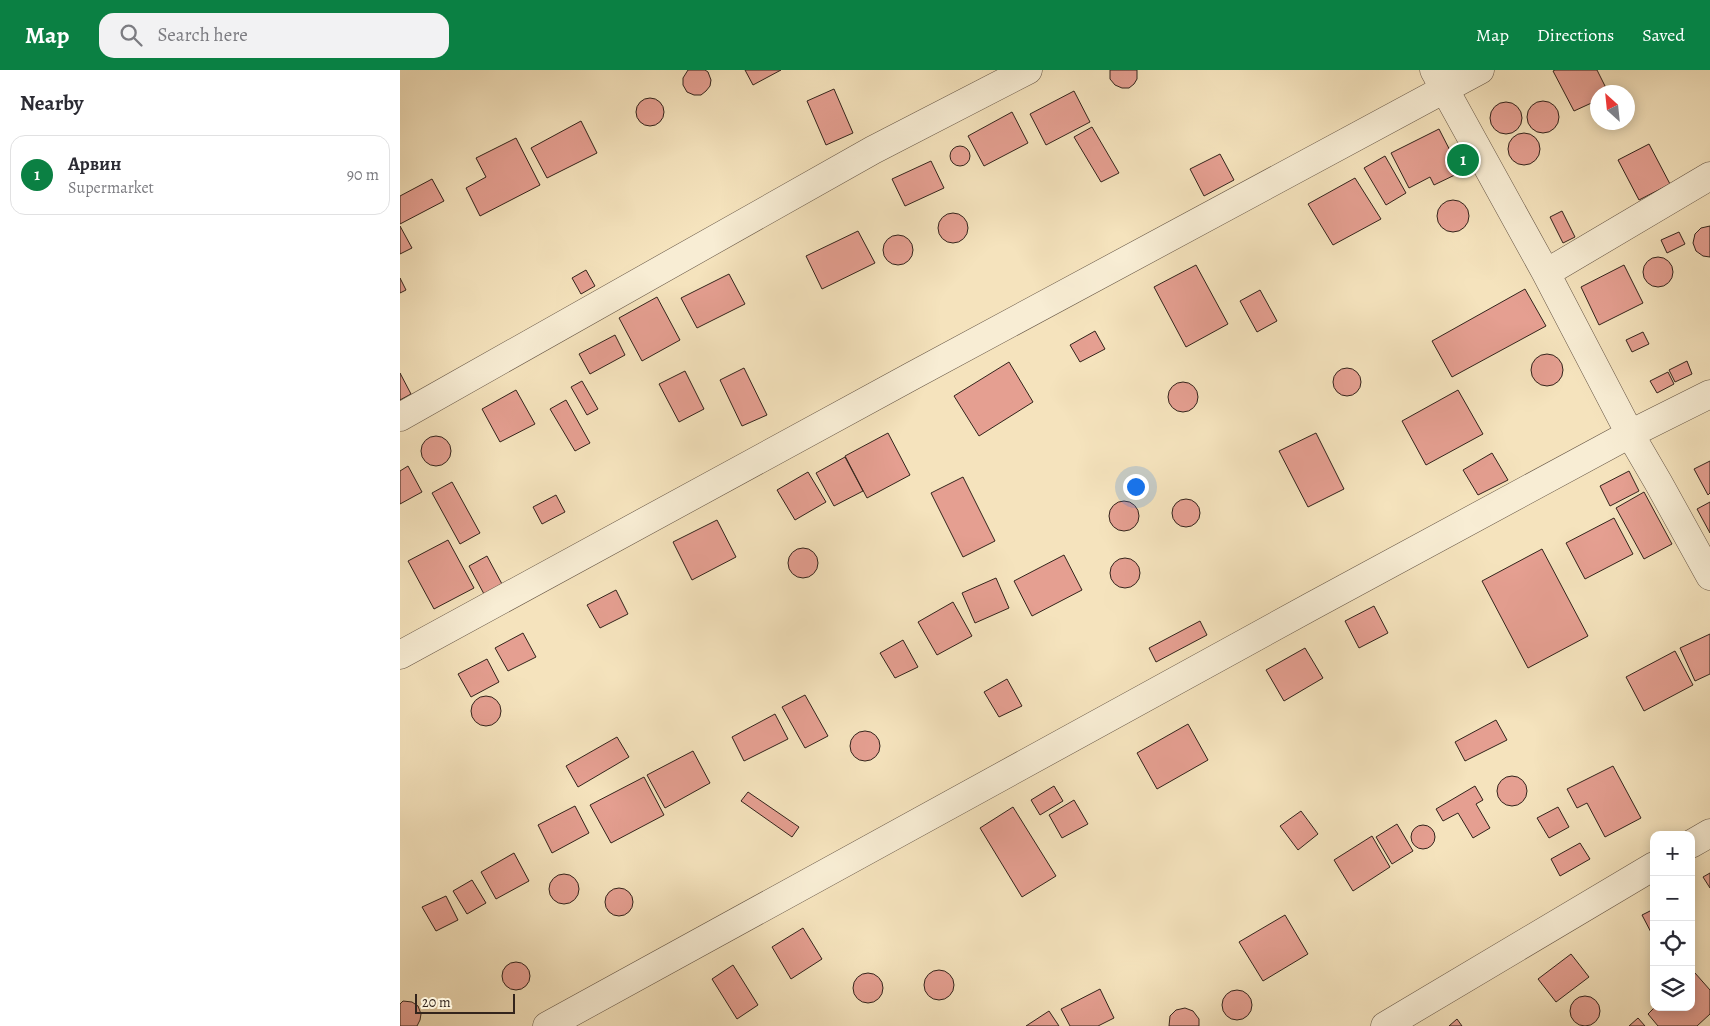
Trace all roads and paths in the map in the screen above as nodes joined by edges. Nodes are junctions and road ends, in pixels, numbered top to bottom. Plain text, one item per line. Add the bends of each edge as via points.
1 (1028, 70) edge
2 (1480, 70) edge
3 (1440, 80) edge
4 (1710, 176) edge
5 (1546, 274) junction
6 (1710, 394) edge
7 (400, 417) edge
8 (1630, 434) junction
9 (1710, 576) edge
10 (400, 655) edge
11 (1710, 833) edge
12 (1695, 842) edge
13 (1650, 868) edge
14 (546, 1026) edge
15 (1385, 1026) edge

1 - 7 street via 873,150
2 - 3 street
3 - 5 street
3 - 10 street via 912,376
4 - 5 street
5 - 8 street
6 - 8 street
8 - 9 street
8 - 14 street
11 - 12 street
13 - 15 street

